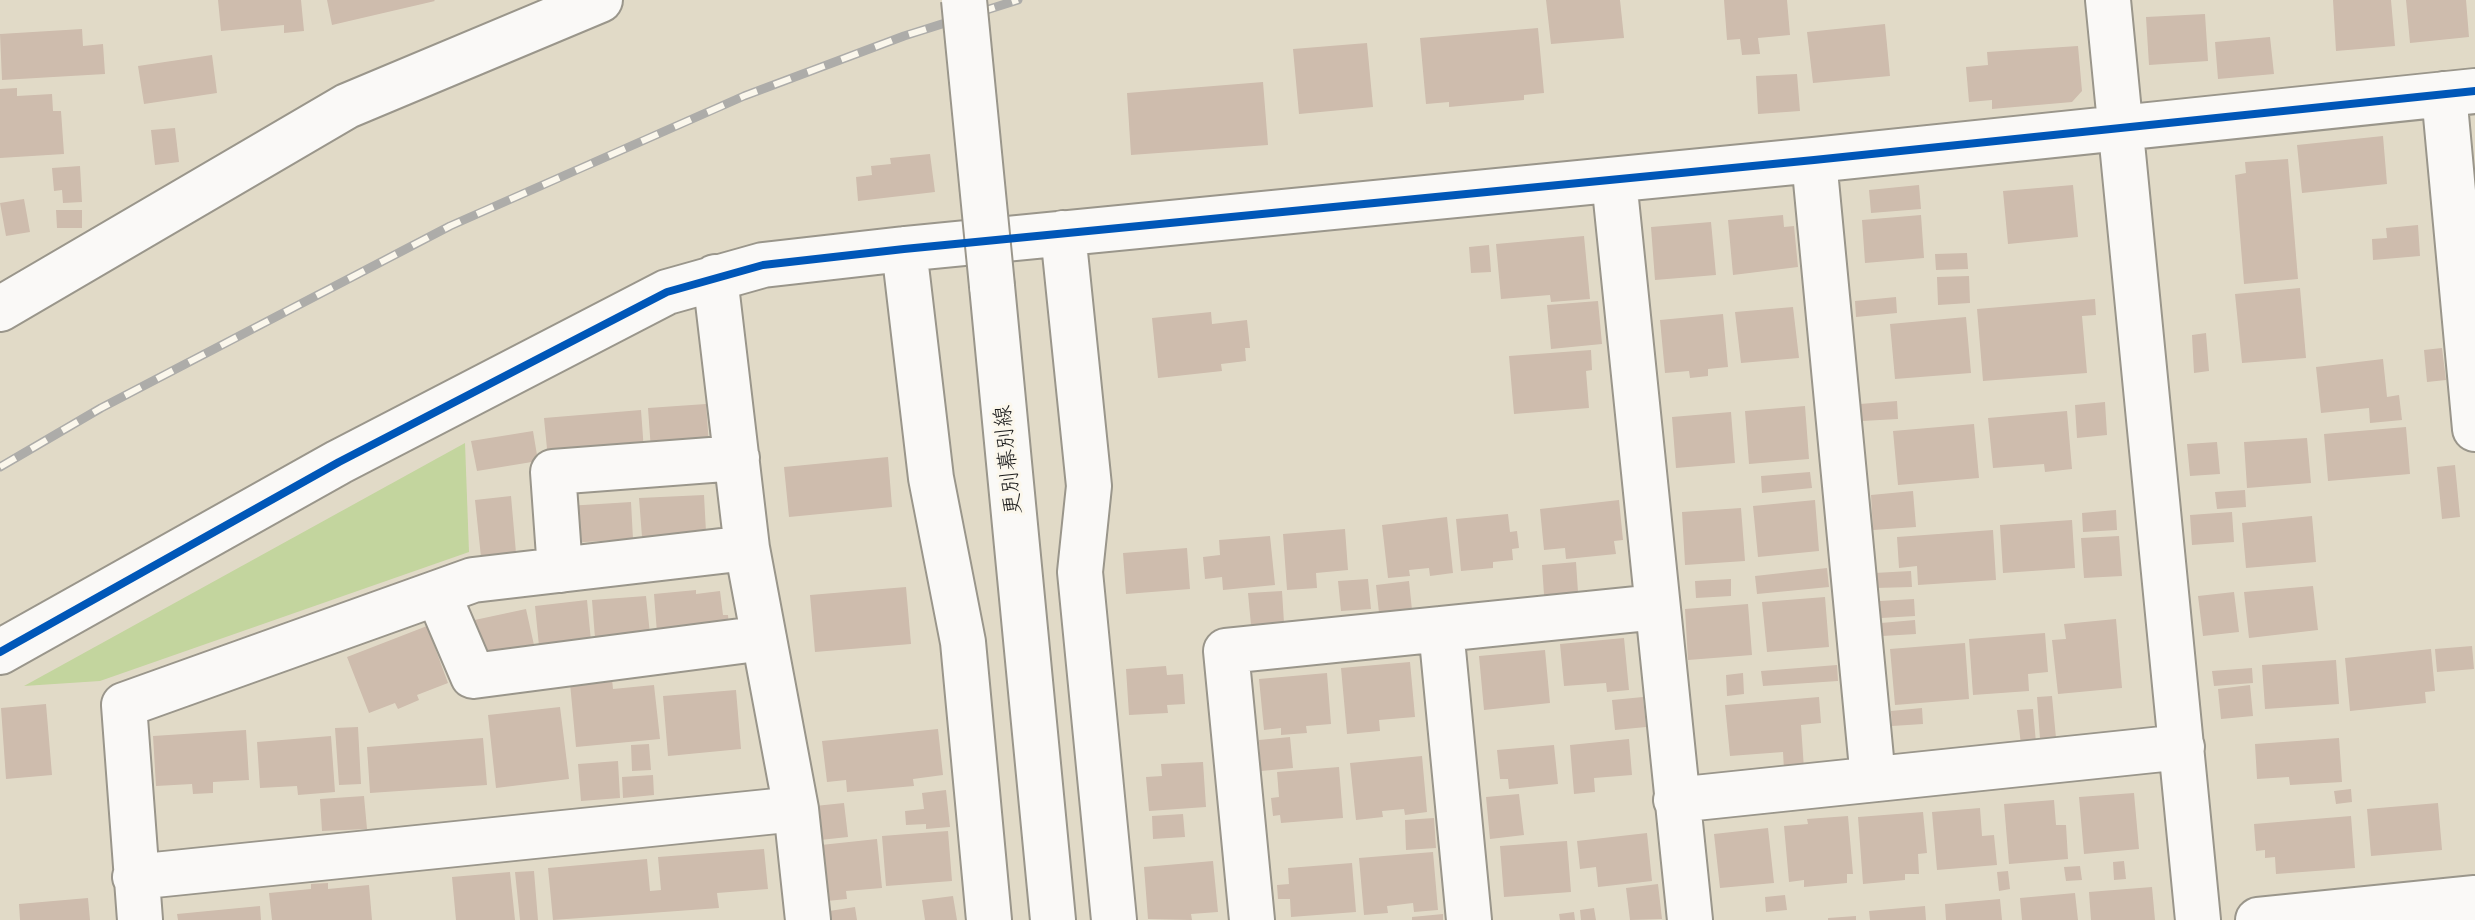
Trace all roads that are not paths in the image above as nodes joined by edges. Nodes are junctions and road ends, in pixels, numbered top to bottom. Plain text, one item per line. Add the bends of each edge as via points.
1 (600, 0) edge
2 (964, 0) edge
3 (2116, 1) edge
4 (2460, 92) edge
5 (2120, 128) junction
6 (1814, 160) junction
7 (1614, 180) junction
8 (1063, 233) junction
9 (904, 249) junction
10 (715, 277) junction
11 (0, 309) edge
12 (2475, 429) edge
13 (737, 458) junction
14 (747, 548) junction
15 (560, 570) junction
16 (438, 594) junction
17 (1657, 607) junction
18 (1441, 629) junction
19 (764, 638) junction
20 (0, 652) edge
21 (2182, 747) junction
22 (1873, 779) junction
23 (1676, 800) junction
24 (796, 809) junction
25 (135, 877) junction
26 (2475, 898) edge
27 (140, 920) edge
28 (808, 920) edge
29 (989, 920) edge
30 (1053, 920) edge
31 (1114, 920) edge
32 (1252, 920) edge
33 (1469, 920) edge
34 (1690, 920) edge
35 (2198, 920) edge
36 (2258, 920) edge

1 - 11 street via 347,106
2 - 30 street, 更別幕別線, bridge
3 - 5 street
4 - 5 street
4 - 12 street
5 - 6 street
5 - 21 street
6 - 7 street
6 - 22 street
7 - 8 street
7 - 17 street
8 - 9 street
8 - 31 street via 1089,486 1080,572
9 - 10 street via 763,265
9 - 29 street via 931,478 963,642
10 - 13 street
10 - 20 street via 667,292 339,462
13 - 14 street
13 - 15 street via 553,472
14 - 15 street
14 - 19 street
15 - 16 street via 473,580
16 - 19 street via 473,676
16 - 25 street via 124,705
17 - 18 street
17 - 23 street
18 - 32 street via 1226,651
18 - 33 street
19 - 24 street
21 - 22 street
21 - 35 street
22 - 23 street
23 - 34 street
24 - 25 street
24 - 28 street
25 - 27 street
26 - 36 street

